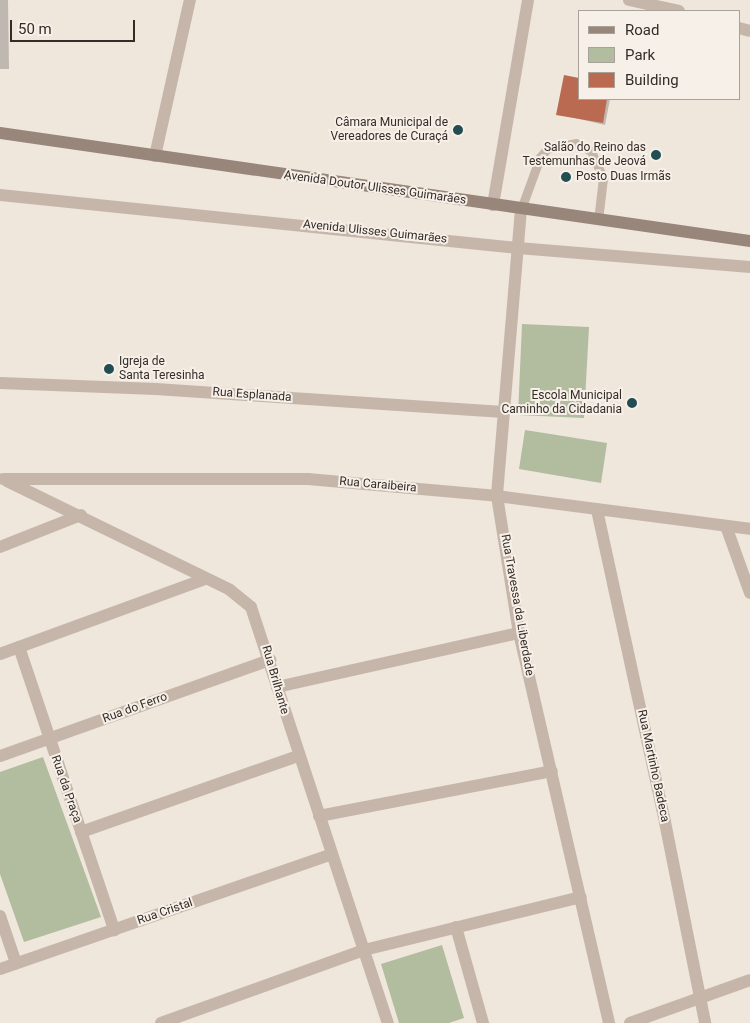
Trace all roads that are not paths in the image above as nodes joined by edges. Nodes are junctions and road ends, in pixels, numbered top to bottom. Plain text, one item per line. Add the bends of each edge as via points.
1 (190, 0) edge
2 (528, 0) edge
3 (630, 0) edge
4 (675, 10) edge
5 (0, 133) edge
6 (155, 156) junction
7 (0, 195) edge
8 (493, 205) junction
9 (521, 209) junction
10 (598, 220) junction
11 (750, 241) edge
12 (518, 248) junction
13 (750, 267) edge
14 (0, 383) edge
15 (503, 412) junction
16 (1, 478) edge
17 (497, 496) junction
18 (597, 510) junction
19 (81, 516) junction
20 (726, 526) junction
21 (750, 529) edge
22 (0, 547) edge
23 (205, 579) junction
24 (750, 593) edge
25 (520, 633) junction
26 (19, 648) junction
27 (0, 654) edge
28 (270, 660) junction
29 (277, 687) junction
30 (48, 739) junction
31 (0, 756) edge
32 (298, 756) junction
33 (552, 771) junction
34 (319, 816) junction
35 (81, 832) junction
36 (330, 855) junction
37 (581, 897) junction
38 (0, 916) edge
39 (456, 927) junction
40 (114, 930) junction
41 (364, 950) junction
42 (16, 963) junction
43 (0, 969) edge
44 (750, 980) edge
45 (700, 1000) junction
46 (161, 1023) edge
47 (388, 1023) edge
48 (483, 1023) edge
49 (609, 1023) edge
50 (630, 1023) edge
51 (705, 1023) edge

1 - 6 street
2 - 8 street
3 - 4 street
5 - 6 main road, Avenida Doutor Ulisses Guimarães
6 - 8 main road, Avenida Doutor Ulisses Guimarães
7 - 12 street, Avenida Ulisses Guimarães
8 - 9 main road, Avenida Doutor Ulisses Guimarães
9 - 10 main road, Avenida Doutor Ulisses Guimarães
9 - 10 lane via 540,157 548,148 576,143 591,151 603,178
9 - 12 street, Rua Travessa da Liberdade
10 - 11 main road, Avenida Doutor Ulisses Guimarães
12 - 13 street, Avenida Ulisses Guimarães
12 - 15 street, Rua Travessa da Liberdade
14 - 15 street, Rua Esplanada via 156,389
15 - 17 street, Rua Travessa da Liberdade
16 - 17 street, Rua Caraibeira via 308,479
16 - 19 street, Rua Brilhante
17 - 18 street, Rua Caraibeira
17 - 25 street, Rua Travessa da Liberdade
18 - 20 street, Rua Caraibeira
18 - 45 street, Rua Martinho Badeca
19 - 22 street
19 - 23 street, Rua Brilhante
20 - 21 street, Rua Caraibeira
20 - 24 street
23 - 26 street
23 - 28 street, Rua Brilhante via 230,590 251,607
25 - 29 street
25 - 33 street, Rua Travessa da Liberdade
26 - 27 street
26 - 30 street, Rua da Praça
28 - 29 street, Rua Brilhante
28 - 30 street, Rua do Ferro
29 - 32 street, Rua Brilhante
30 - 31 street, Rua do Ferro
30 - 35 street, Rua da Praça
32 - 34 street, Rua Brilhante
32 - 35 street
33 - 34 street
33 - 37 street, Rua Travessa da Liberdade
34 - 36 street, Rua Brilhante
35 - 40 street, Rua da Praça
36 - 40 street, Rua Cristal
36 - 41 street, Rua Brilhante
37 - 39 street
37 - 49 street, Rua Travessa da Liberdade
38 - 42 street
39 - 41 street
39 - 48 street
40 - 42 street, Rua Cristal
41 - 46 street
41 - 47 street, Rua Brilhante
42 - 43 street, Rua Cristal
44 - 45 street
45 - 50 street
45 - 51 street, Rua Martinho Badeca

